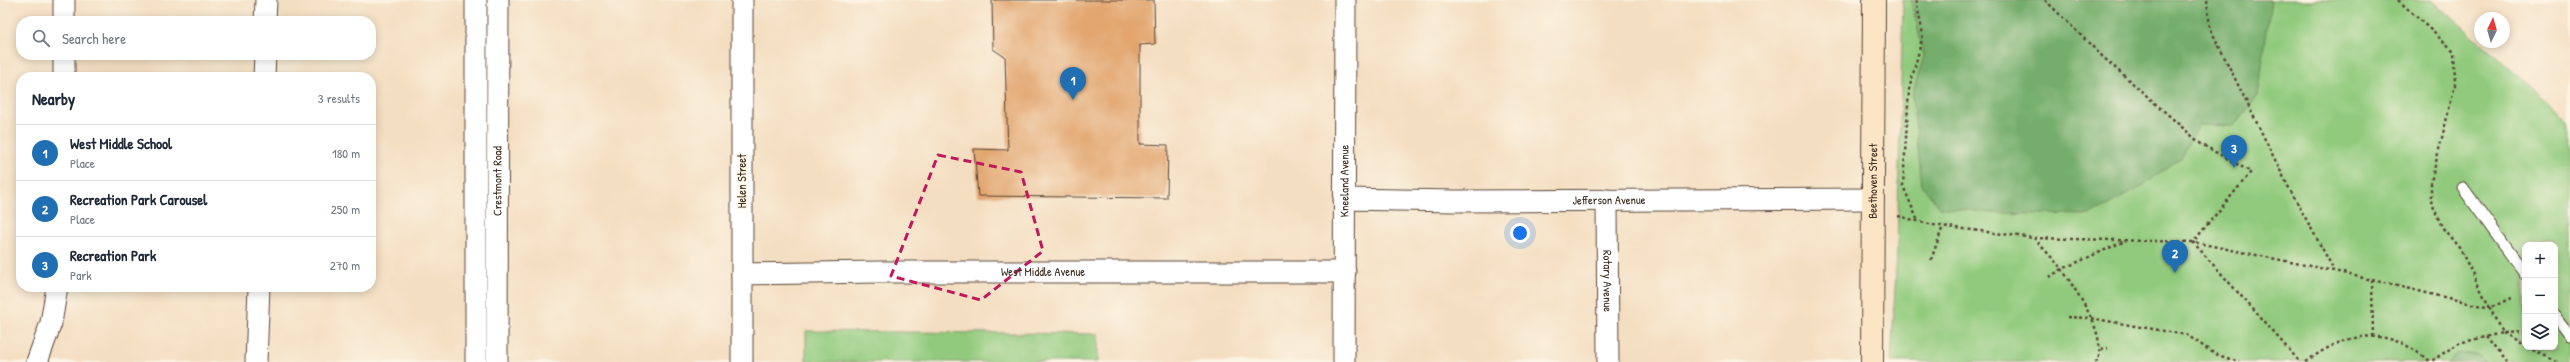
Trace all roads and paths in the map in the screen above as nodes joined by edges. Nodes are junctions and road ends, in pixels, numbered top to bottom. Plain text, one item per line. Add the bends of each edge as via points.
1 (64, 0) edge
2 (266, 0) edge
3 (476, 0) edge
4 (498, 0) edge
5 (742, 0) edge
6 (1345, 0) edge
7 (1874, 0) edge
8 (1916, 0) edge
9 (2045, 0) edge
10 (2207, 0) edge
11 (2398, 0) edge
12 (64, 16) edge
13 (266, 16) edge
14 (64, 60) edge
15 (265, 60) edge
16 (64, 72) edge
17 (264, 72) edge
18 (476, 188) junction
19 (498, 188) junction
20 (2462, 188) dead end
21 (1344, 199) junction
22 (1873, 199) junction
23 (1607, 200) junction
24 (1898, 216) dead end
25 (1918, 221) junction
26 (1943, 226) junction
27 (2034, 238) junction
28 (2126, 240) junction
29 (2194, 242) junction
30 (1931, 260) dead end
31 (2062, 269) junction
32 (2522, 270) edge
33 (2334, 271) junction
34 (1345, 272) junction
35 (742, 274) junction
36 (2048, 278) dead end
37 (2372, 280) junction
38 (56, 292) edge
39 (259, 292) edge
40 (2513, 297) dead end
41 (2490, 308) junction
42 (2067, 317) dead end
43 (2090, 318) junction
44 (2558, 319) edge
45 (2522, 332) edge
46 (2502, 333) junction
47 (2570, 335) edge
48 (2373, 336) junction
49 (2486, 337) junction
50 (2522, 343) edge
51 (2108, 348) dead end
52 (2101, 349) junction
53 (2534, 350) edge
54 (37, 362) edge
55 (256, 362) edge
56 (476, 362) edge
57 (497, 362) edge
58 (742, 362) edge
59 (1344, 362) edge
60 (1608, 362) edge
61 (1872, 362) edge
62 (2095, 362) edge
63 (2239, 362) edge
64 (2300, 362) edge
65 (2306, 362) edge
66 (2430, 362) edge
67 (2506, 362) edge
68 (2556, 362) edge

1 - 12 street
2 - 13 street
3 - 18 street, Crestmont Road
4 - 19 street, Crestmont Road
5 - 35 street, Helen Street
6 - 21 street, Kneeland Avenue
7 - 22 street, Beethoven Street
8 - 25 path via 1923,35 1909,90 1903,186
9 - 29 path via 2103,57 2201,144 2251,172
10 - 33 path via 2210,28 2288,186
11 - 41 path via 2454,51 2455,85 2431,182 2431,201 2442,227 2460,249
14 - 16 street
15 - 17 street
18 - 19 street
18 - 56 street, Crestmont Road
19 - 57 street, Crestmont Road
20 - 32 lane
21 - 23 street, Jefferson Avenue
21 - 34 street, Kneeland Avenue
22 - 23 street, Jefferson Avenue
22 - 61 street, Beethoven Street
23 - 60 street, Rotary Avenue
24 - 25 path
25 - 26 path
26 - 27 path
26 - 30 path
27 - 28 path
27 - 31 path
28 - 29 path
28 - 31 path
29 - 33 path
29 - 64 path
31 - 36 path
31 - 43 path
33 - 37 path
34 - 35 street, West Middle Avenue
34 - 59 street, Kneeland Avenue
35 - 58 street, Helen Street
37 - 41 path
37 - 48 path
38 - 54 street via 51,323
39 - 55 street
40 - 41 path
41 - 46 path
42 - 43 path
43 - 52 path
43 - 63 path via 2187,335 2215,354
44 - 47 lane
45 - 46 path
46 - 49 path
46 - 50 path
48 - 65 path via 2350,338 2325,347
48 - 66 path via 2398,340
49 - 66 path via 2459,343
49 - 67 path
51 - 52 path
52 - 62 path via 2098,361
53 - 68 path

